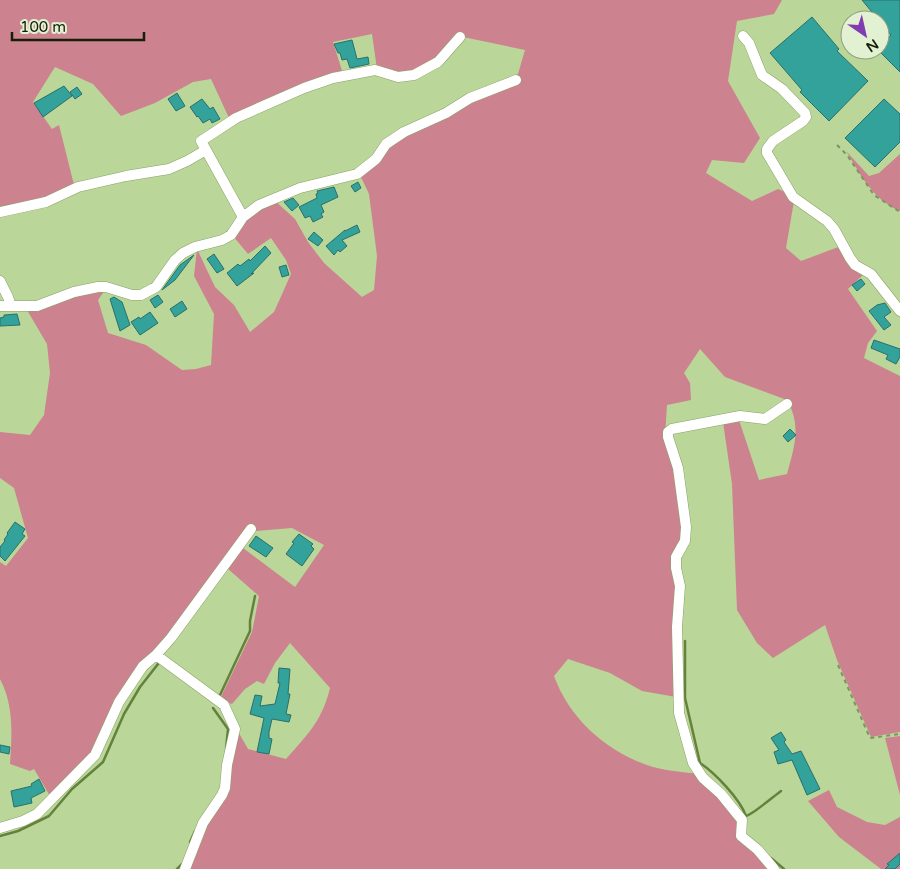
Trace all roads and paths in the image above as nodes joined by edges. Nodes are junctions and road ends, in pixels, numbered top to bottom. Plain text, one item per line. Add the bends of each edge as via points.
1 (743, 36) dead end
2 (460, 37) dead end
3 (516, 80) dead end
4 (837, 145) dead end
5 (206, 150) junction
6 (0, 212) edge
7 (900, 212) edge
8 (243, 217) junction
9 (0, 281) edge
10 (0, 306) edge
11 (11, 306) junction
12 (900, 311) edge
13 (787, 404) dead end
14 (251, 529) dead end
15 (156, 655) junction
16 (838, 665) dead end
17 (900, 734) edge
18 (0, 828) edge
19 (185, 869) edge
20 (774, 869) edge

1 - 12 street via 762,75 782,89 806,117 772,141 767,153 793,197 827,221 855,265 874,278
2 - 5 street via 438,62 414,75 398,77 375,70 333,78 236,118 201,141
3 - 8 street via 470,98 404,132 386,144 376,159 357,174 300,188 265,202
4 - 7 path via 874,195
5 - 6 street via 169,169 78,188 46,202
5 - 8 street
8 - 11 street via 231,235 183,253 156,287 142,295 98,287 37,306
9 - 11 street
10 - 11 street
13 - 20 street via 765,420 740,416 668,432 678,468 686,527 685,541 676,557 680,586 677,627 679,713 693,763 742,820 742,836
14 - 15 street
15 - 18 street via 143,666 119,702 95,755 37,814
15 - 19 street via 224,705 235,729 225,788 203,823
16 - 17 path via 870,738

